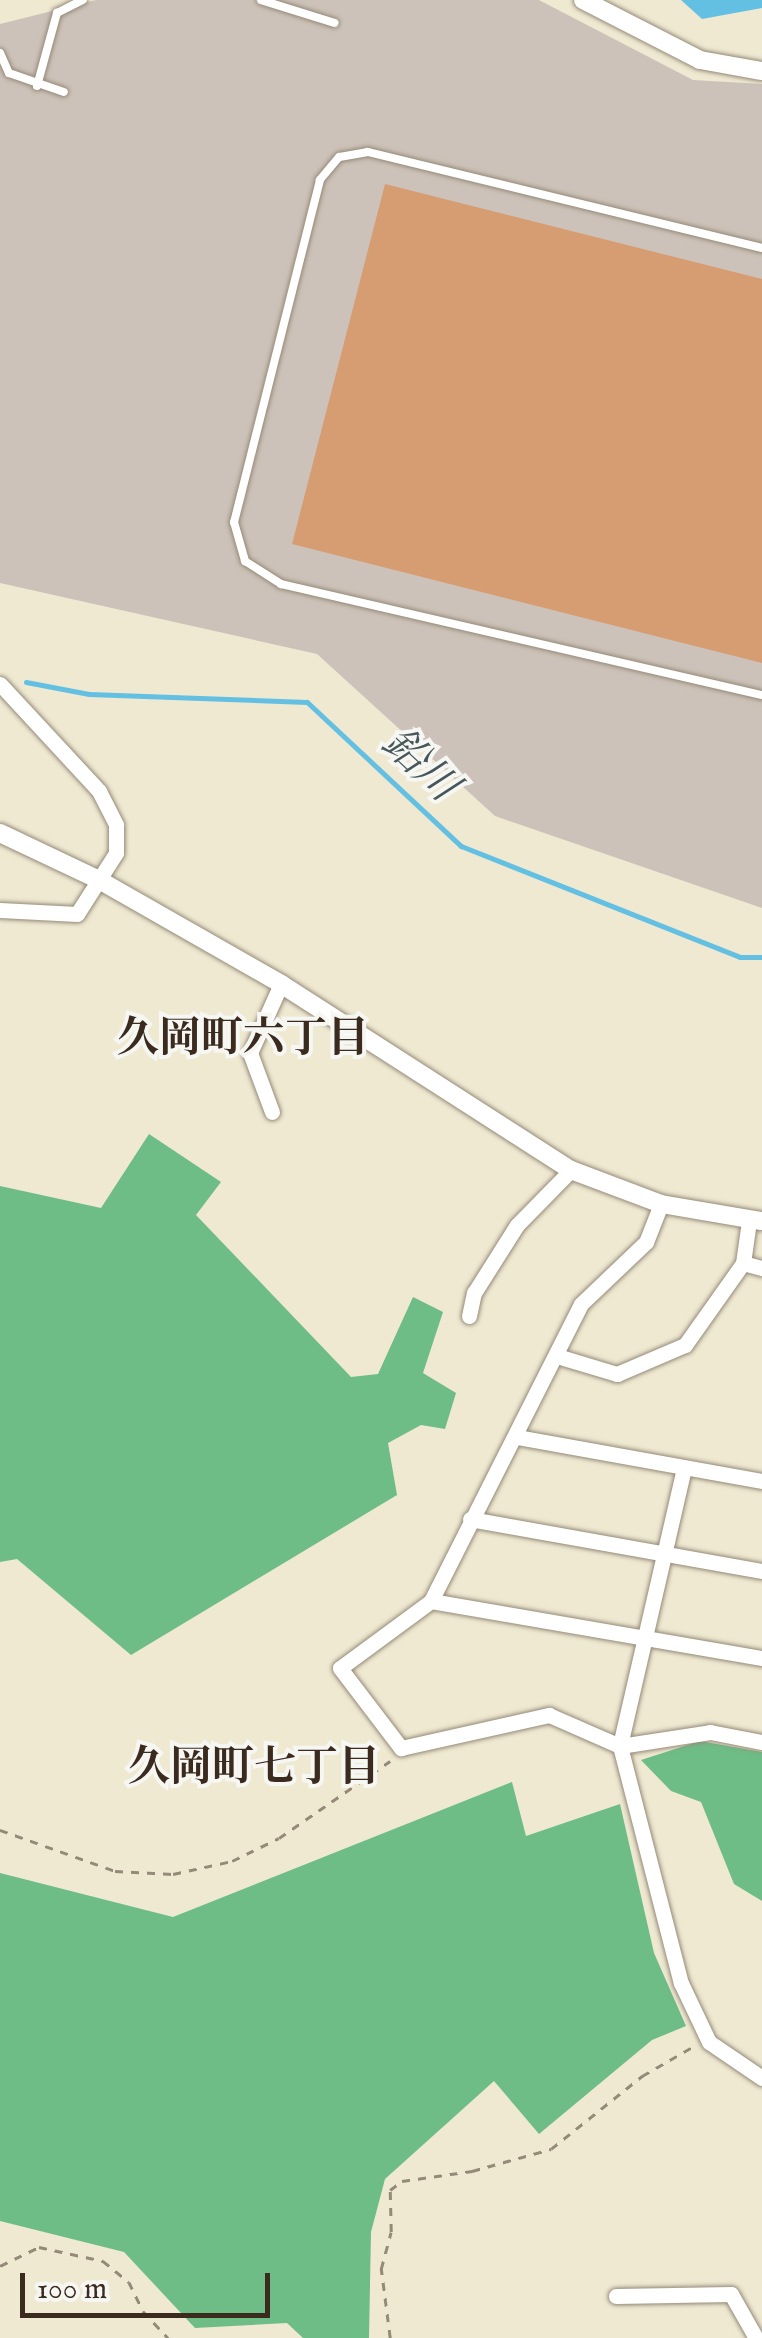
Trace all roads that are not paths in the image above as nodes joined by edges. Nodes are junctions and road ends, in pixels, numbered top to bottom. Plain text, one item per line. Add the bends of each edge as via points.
1 (83, 0) edge
2 (261, 0) edge
3 (583, 0) edge
4 (334, 23) dead end
5 (0, 53) edge
6 (762, 71) edge
7 (37, 86) junction
8 (64, 92) dead end
9 (762, 248) edge
10 (0, 684) edge
11 (762, 695) edge
12 (0, 832) edge
13 (98, 880) junction
14 (0, 910) edge
15 (282, 984) junction
16 (272, 1112) dead end
17 (571, 1170) junction
18 (661, 1204) junction
19 (756, 1221) edge
20 (742, 1263) junction
21 (762, 1268) edge
22 (469, 1316) dead end
23 (556, 1356) junction
24 (517, 1437) junction
25 (684, 1468) junction
26 (762, 1481) edge
27 (470, 1519) junction
28 (663, 1552) junction
29 (762, 1571) edge
30 (430, 1601) junction
31 (647, 1639) junction
32 (762, 1658) edge
33 (762, 1742) edge
34 (620, 1746) junction
35 (762, 2078) edge
36 (616, 2296) dead end
37 (756, 2338) edge

1 - 7 lane via 57,12
2 - 4 lane
3 - 6 street via 700,60
5 - 7 lane via 10,73
7 - 8 lane
9 - 11 lane via 368,152 339,157 320,180 234,522 245,561 281,584
10 - 13 street via 116,825 116,854
12 - 13 street
13 - 14 street via 77,914
13 - 15 street
15 - 16 street via 250,1053
15 - 17 street
17 - 18 street
17 - 22 street via 517,1225 474,1293
18 - 19 street
18 - 23 street via 646,1242 581,1304
19 - 20 street
20 - 21 street
20 - 23 street via 684,1345 617,1374
23 - 24 street
24 - 25 street
24 - 27 street
25 - 26 street
25 - 28 street
27 - 28 street
27 - 30 street
28 - 29 street
28 - 31 street
30 - 31 street
30 - 34 street via 340,1668 401,1748 550,1715
31 - 32 street
31 - 34 street
33 - 34 street via 710,1732
34 - 35 street via 673,1960 709,2042
36 - 37 street via 731,2294

